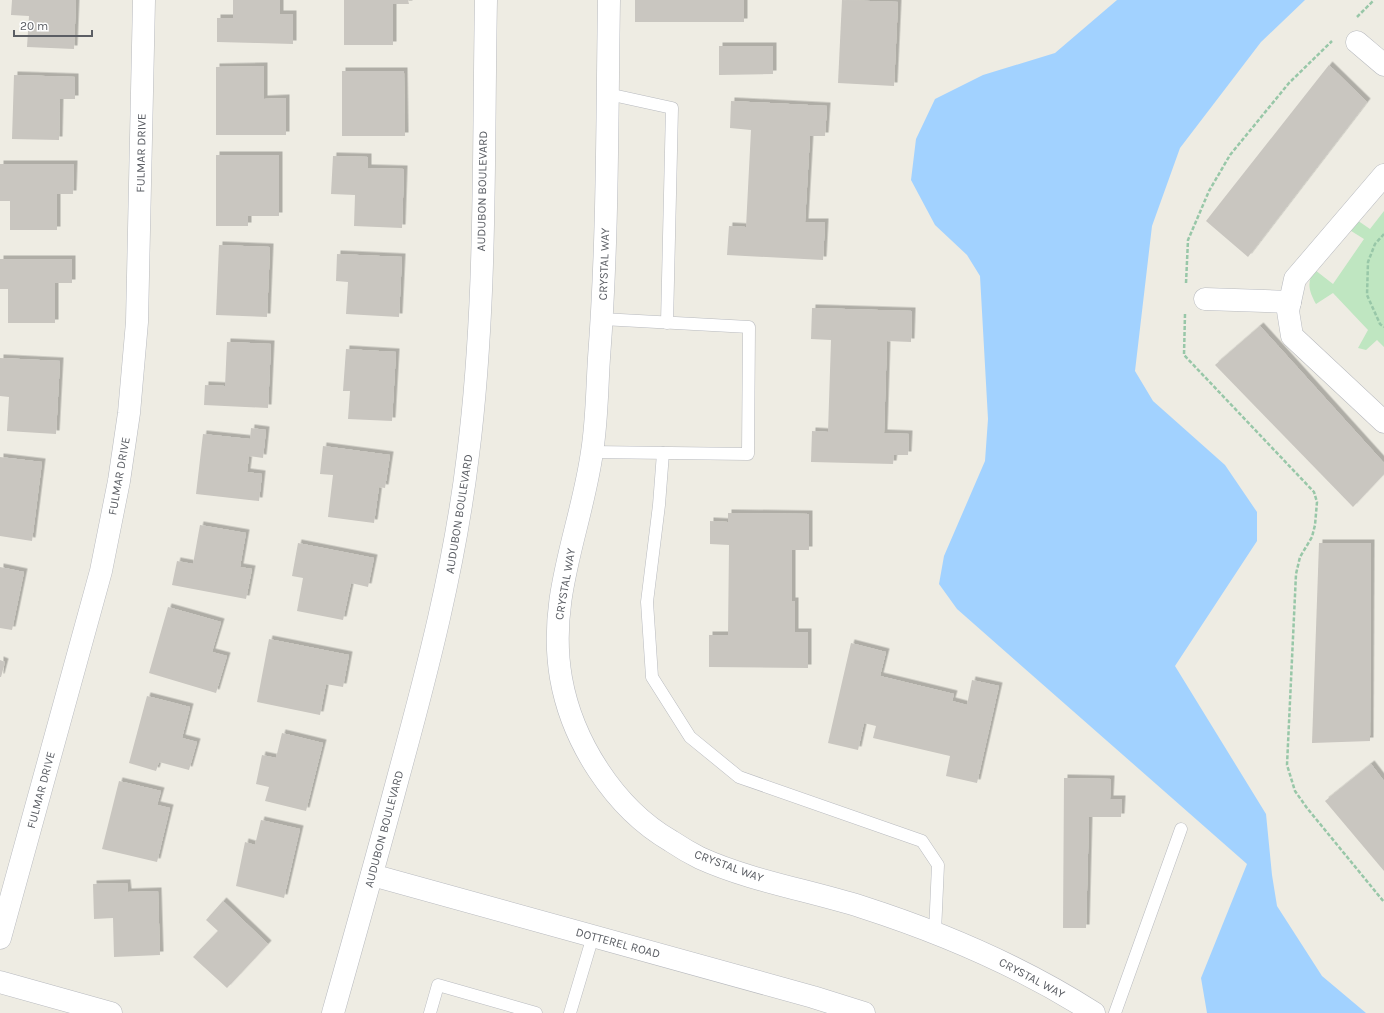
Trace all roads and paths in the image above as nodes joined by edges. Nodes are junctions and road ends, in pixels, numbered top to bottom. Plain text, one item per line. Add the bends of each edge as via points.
1 (144, 0) edge
2 (486, 0) edge
3 (609, 0) edge
4 (1374, 0) edge
5 (1353, 21) dead end
6 (1347, 39) joint
7 (1384, 65) edge
8 (608, 94) junction
9 (1384, 175) edge
10 (1384, 234) edge
11 (1186, 286) dead end
12 (1205, 299) dead end
13 (1290, 302) junction
14 (1185, 309) dead end
15 (602, 319) junction
16 (668, 323) junction
17 (1384, 327) edge
18 (1384, 422) edge
19 (592, 452) junction
20 (663, 453) junction
21 (1181, 829) dead end
22 (372, 875) junction
23 (1384, 902) edge
24 (935, 932) junction
25 (592, 936) junction
26 (0, 938) edge
27 (0, 982) edge
28 (111, 1013) edge
29 (333, 1013) edge
30 (430, 1013) edge
31 (536, 1013) edge
32 (570, 1013) edge
33 (864, 1013) edge
34 (1094, 1013) edge
35 (1115, 1013) edge

1 - 26 street, FULMAR DRIVE via 137,322 129,413 119,481 101,571
2 - 22 street, AUDUBON BOULEVARD via 481,283 478,354 468,455 453,557 432,657
3 - 8 street, CRYSTAL WAY
4 - 5 path
6 - 7 street
6 - 11 path via 1289,83 1230,155 1209,191 1188,240
8 - 15 street, CRYSTAL WAY
8 - 16 lane via 672,108
9 - 13 street via 1295,279
10 - 17 path via 1374,244 1368,262 1367,295 1380,324
12 - 13 street
13 - 18 street via 1288,311 1292,336
14 - 23 path via 1184,355 1314,492 1317,502 1315,525 1312,537 1300,558 1296,574 1287,765 1295,791 1307,808
15 - 16 lane
15 - 19 street, CRYSTAL WAY
16 - 20 lane via 749,327 748,454
19 - 20 lane
19 - 24 street, CRYSTAL WAY via 558,607 557,641 561,680 572,717 588,752 609,785 635,814 665,838 699,857 739,872 860,906
20 - 24 lane via 646,602 652,677 690,737 740,777 922,841 938,865
21 - 35 lane
22 - 25 street, DOTTEREL ROAD
22 - 29 street, AUDUBON BOULEVARD
24 - 34 street, CRYSTAL WAY via 1007,964
25 - 32 lane
25 - 33 street, DOTTEREL ROAD
27 - 28 street
30 - 31 lane via 438,985

